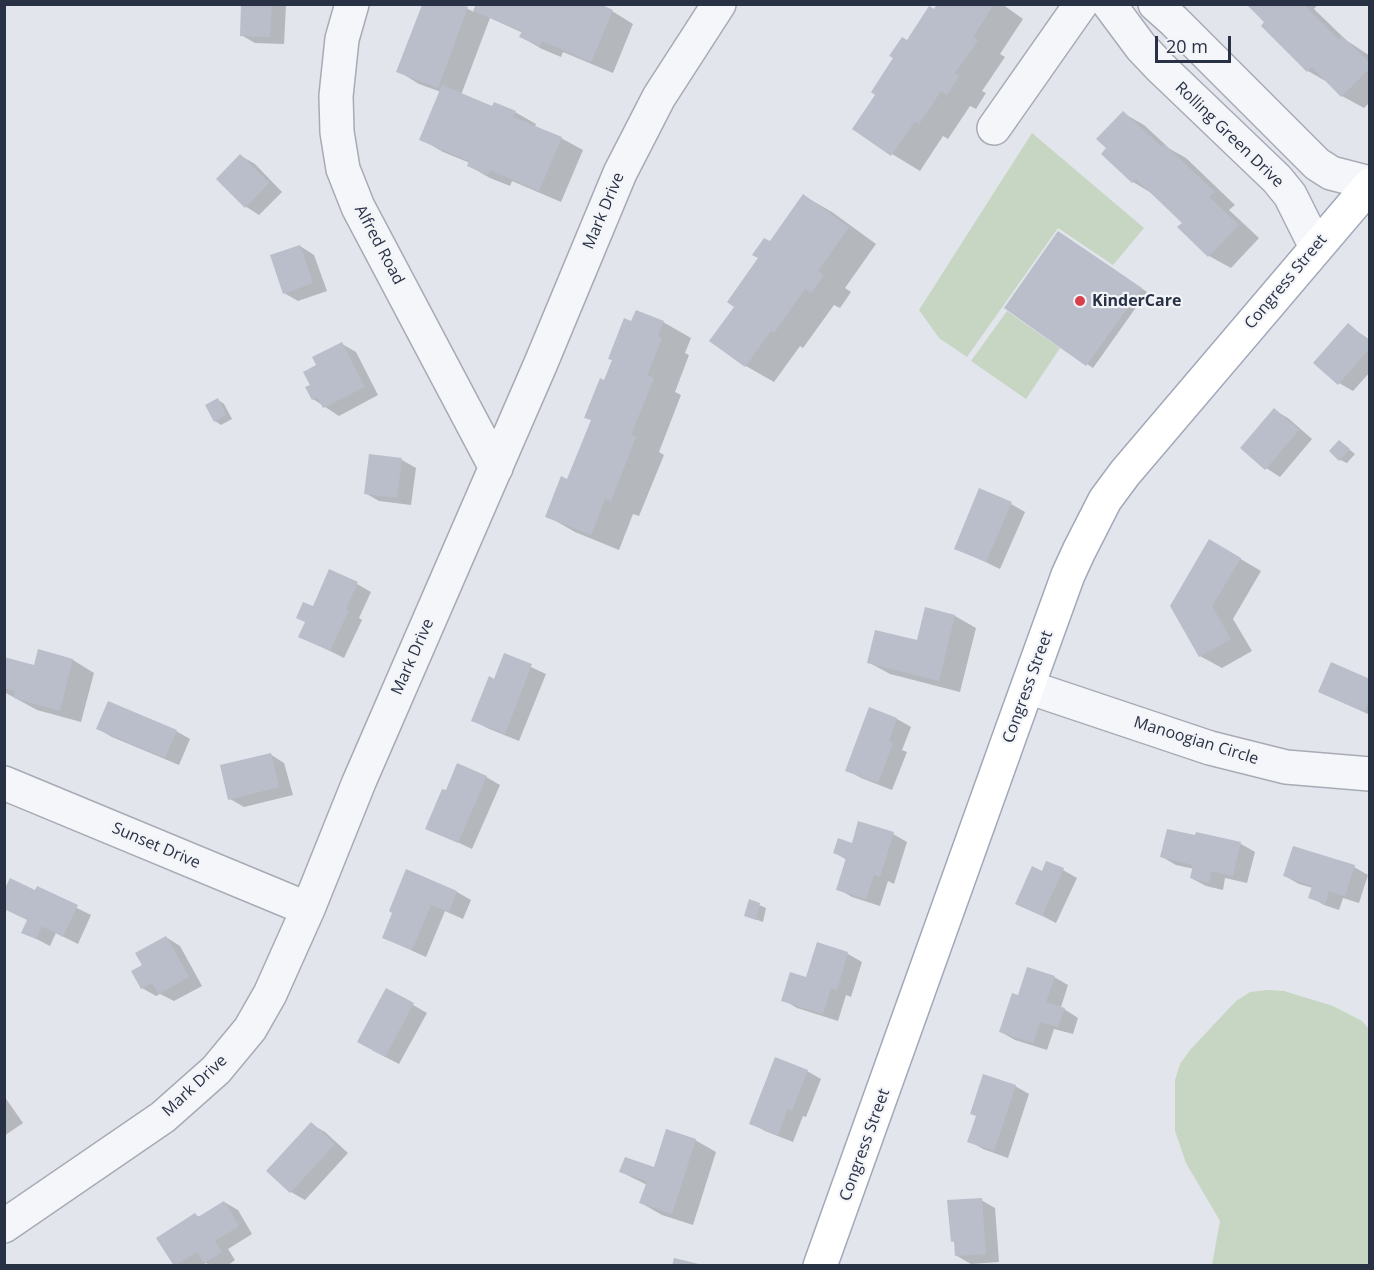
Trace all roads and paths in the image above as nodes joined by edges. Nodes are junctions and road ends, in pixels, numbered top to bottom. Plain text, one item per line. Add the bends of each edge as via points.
1 (352, 4) edge
2 (719, 4) edge
3 (1082, 4) edge
4 (1109, 4) edge
5 (1155, 4) edge
6 (994, 128) dead end
7 (1370, 184) edge
8 (1316, 246) junction
9 (496, 468) junction
10 (1028, 687) junction
11 (1370, 774) edge
12 (4, 783) edge
13 (308, 909) junction
14 (4, 1226) edge
15 (820, 1266) edge

1 - 9 street, Alfred Road via 342,39 336,96 343,169 358,207
2 - 9 street, Mark Drive via 659,97 620,172
3 - 6 street
4 - 8 street, Rolling Green Drive via 1161,68 1277,179 1290,195
5 - 7 street via 1317,164 1331,173
7 - 8 main road, Congress Street
8 - 10 main road, Congress Street via 1105,500 1068,575
9 - 13 street, Mark Drive
10 - 11 street, Manoogian Circle via 1210,748 1286,767
10 - 15 main road, Congress Street
12 - 13 street, Sunset Drive
13 - 14 street, Mark Drive via 250,1029 216,1070 163,1117

